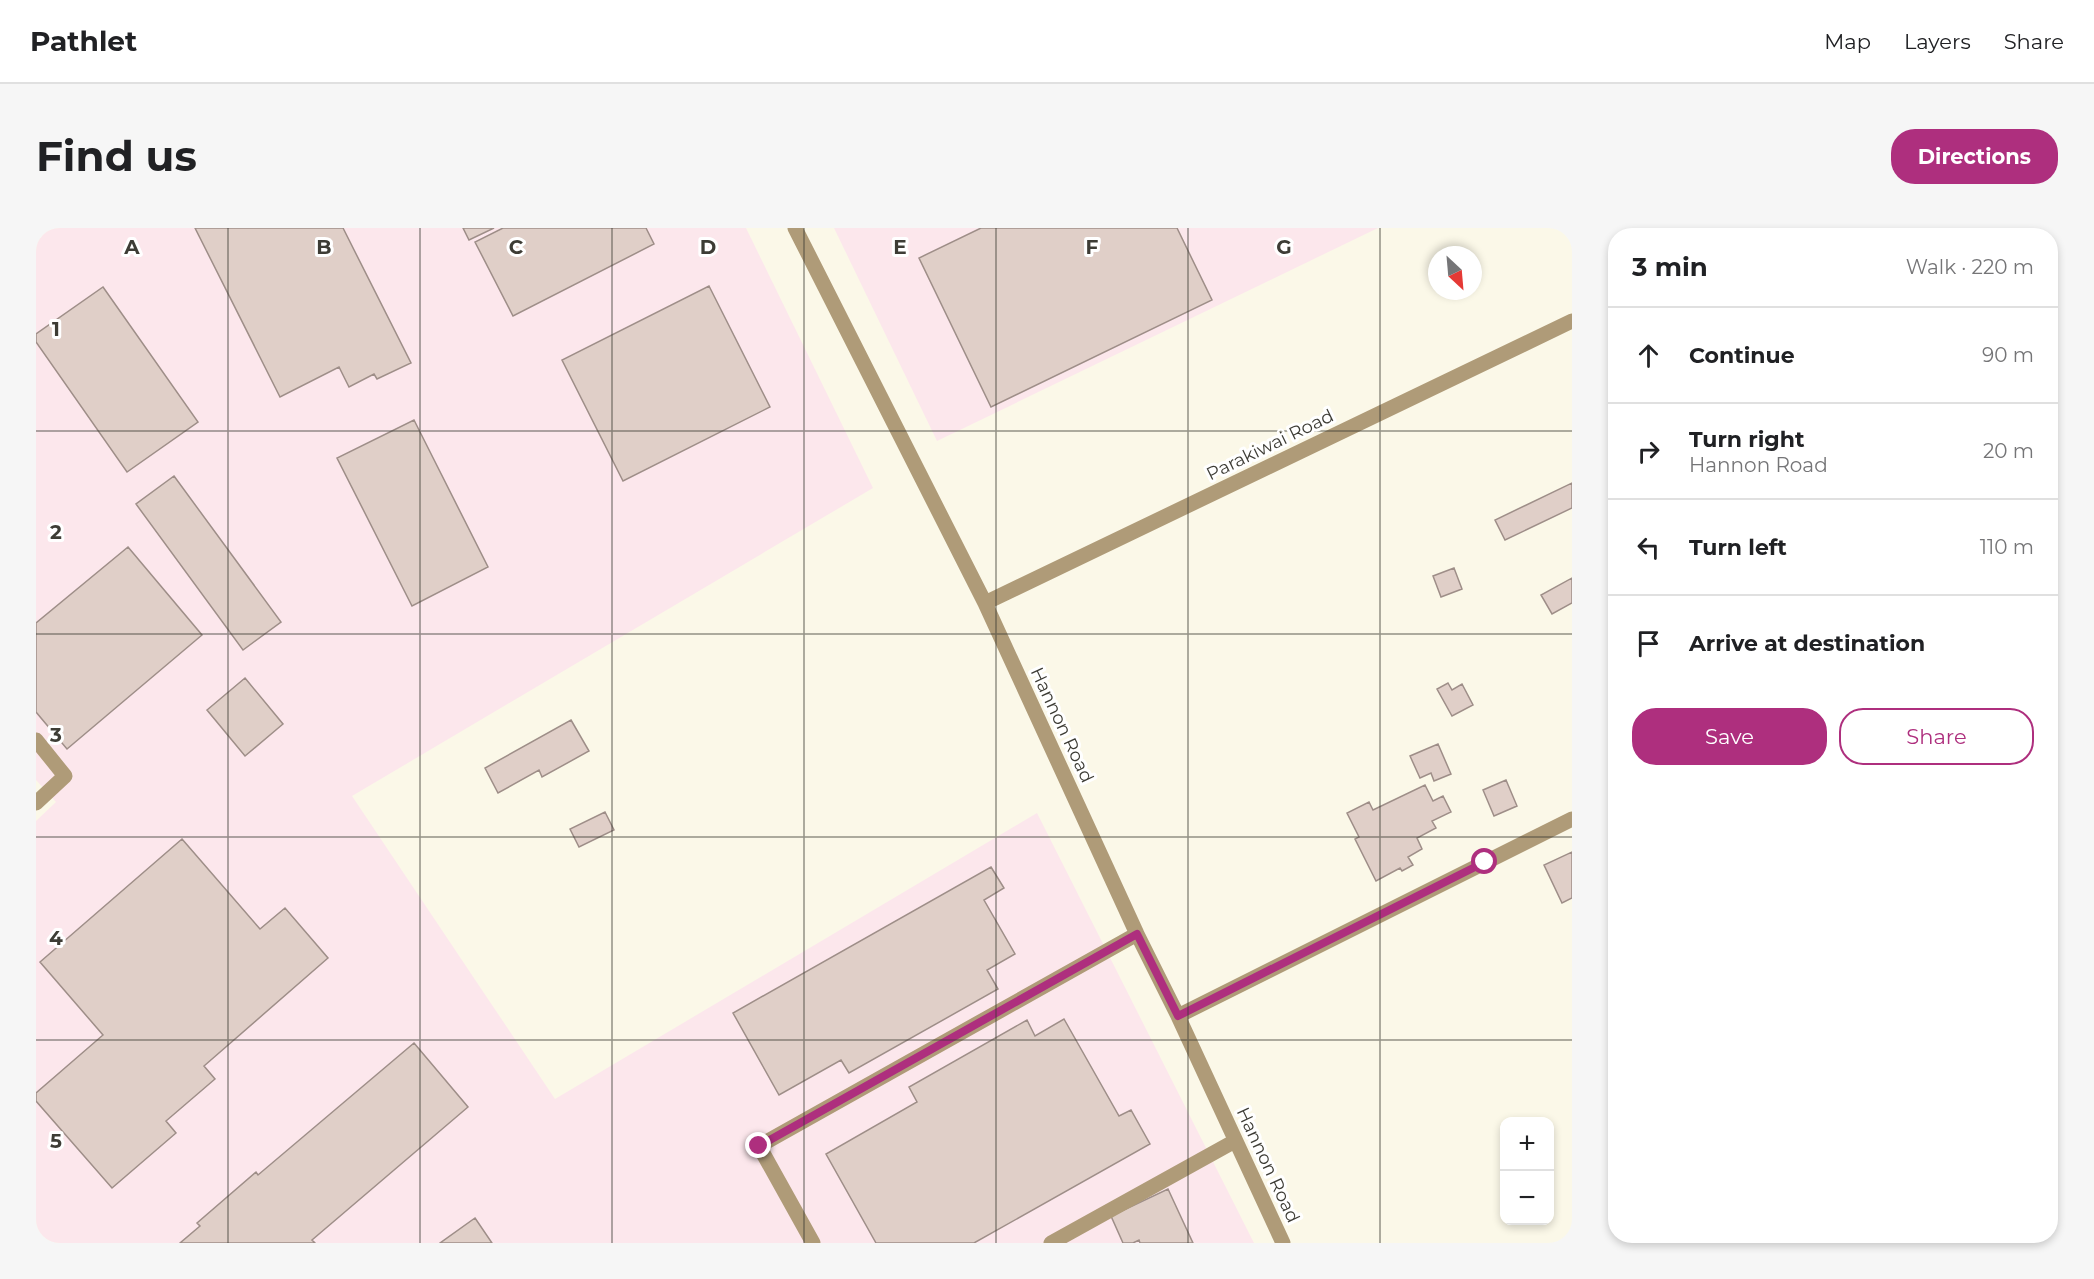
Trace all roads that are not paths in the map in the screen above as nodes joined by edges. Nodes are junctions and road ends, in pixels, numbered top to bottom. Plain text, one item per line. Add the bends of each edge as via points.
1 (795, 228) edge
2 (1572, 321) edge
3 (985, 603) junction
4 (36, 740) edge
5 (36, 803) edge
6 (1572, 819) edge
7 (1137, 934) junction
8 (1178, 1016) junction
9 (1235, 1141) junction
10 (813, 1243) edge
11 (1051, 1243) edge
12 (1283, 1243) edge

1 - 3 street, Hannon Road
2 - 3 street, Parakiwai Road
3 - 7 street, Hannon Road
4 - 5 street via 65,776
6 - 8 street
7 - 8 street, Hannon Road
7 - 10 street via 759,1146
8 - 9 street, Hannon Road
9 - 11 street
9 - 12 street, Hannon Road

